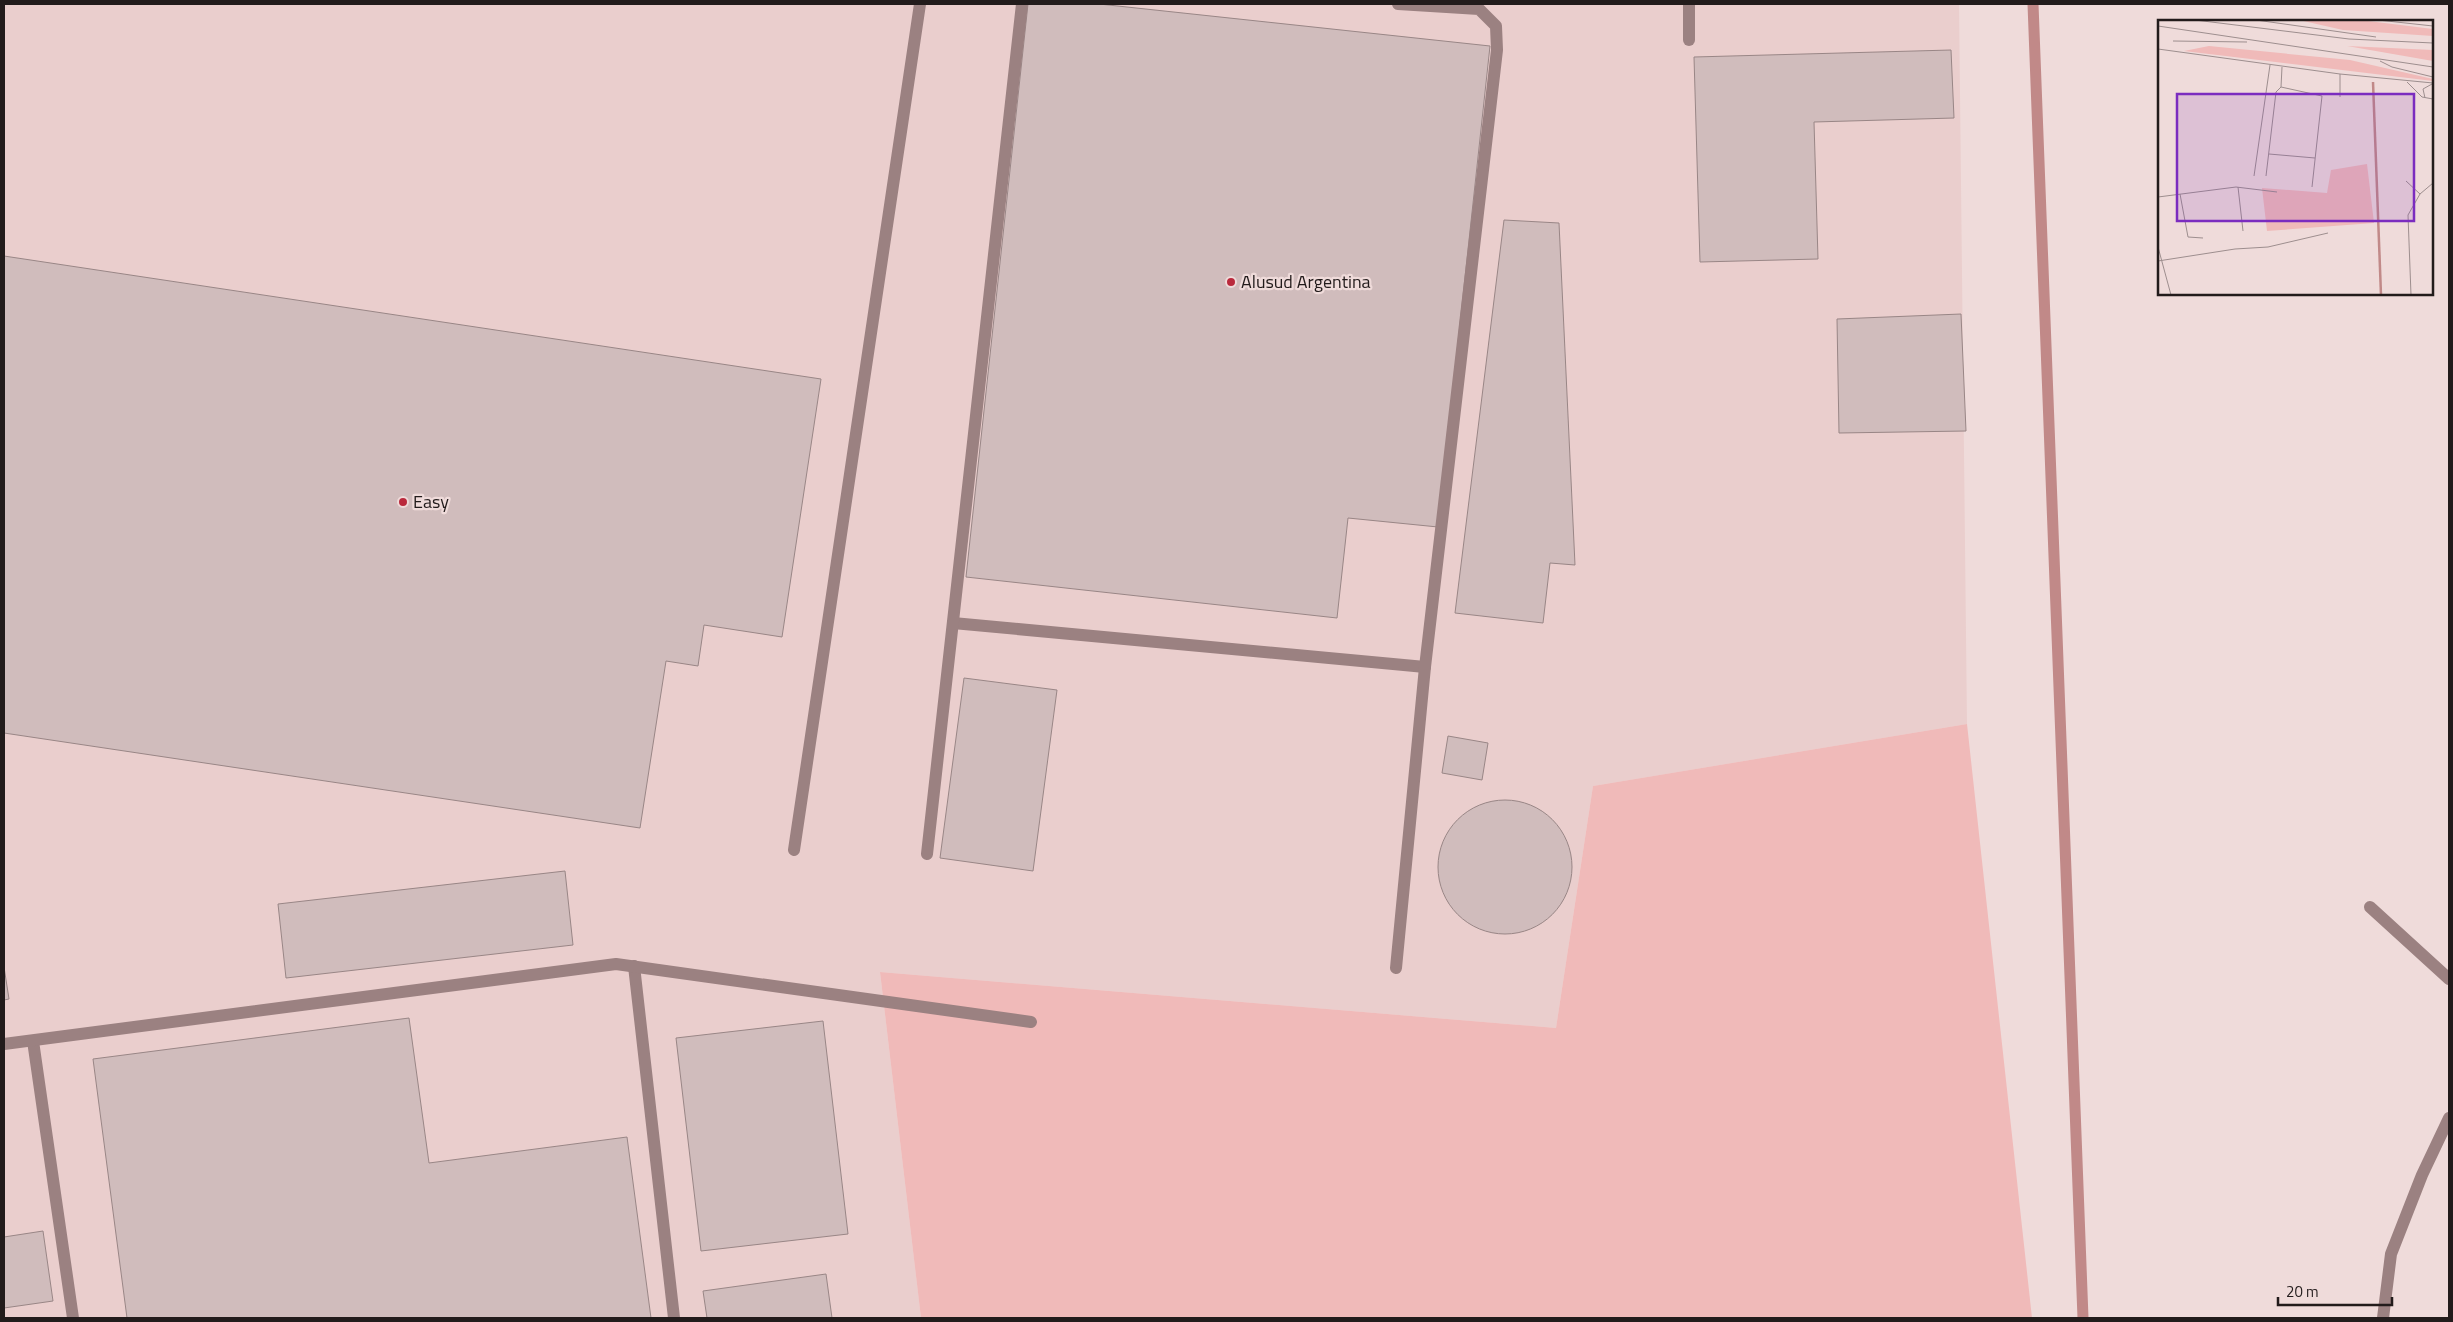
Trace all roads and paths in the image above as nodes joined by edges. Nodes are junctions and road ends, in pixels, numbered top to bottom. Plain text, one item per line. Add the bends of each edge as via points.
1 (920, 4) edge
2 (1022, 4) edge
3 (1398, 4) edge
4 (1690, 4) edge
5 (1689, 40) dead end
6 (953, 623) junction
7 (1426, 667) junction
8 (794, 850) dead end
9 (927, 854) dead end
10 (2370, 906) dead end
11 (634, 966) junction
12 (1396, 968) dead end
13 (2449, 979) edge
14 (1031, 1022) dead end
15 (33, 1041) junction
16 (4, 1044) edge
17 (2449, 1118) edge
18 (73, 1318) edge
19 (674, 1318) edge
20 (2383, 1318) edge

1 - 8 street
2 - 6 street
3 - 7 street via 1479,9 1496,26 1497,50
4 - 5 street
6 - 7 street
6 - 9 street
7 - 12 street
10 - 13 street
11 - 14 street
11 - 15 street via 616,964
11 - 19 street
15 - 16 street
15 - 18 street
17 - 20 street via 2391,1254

